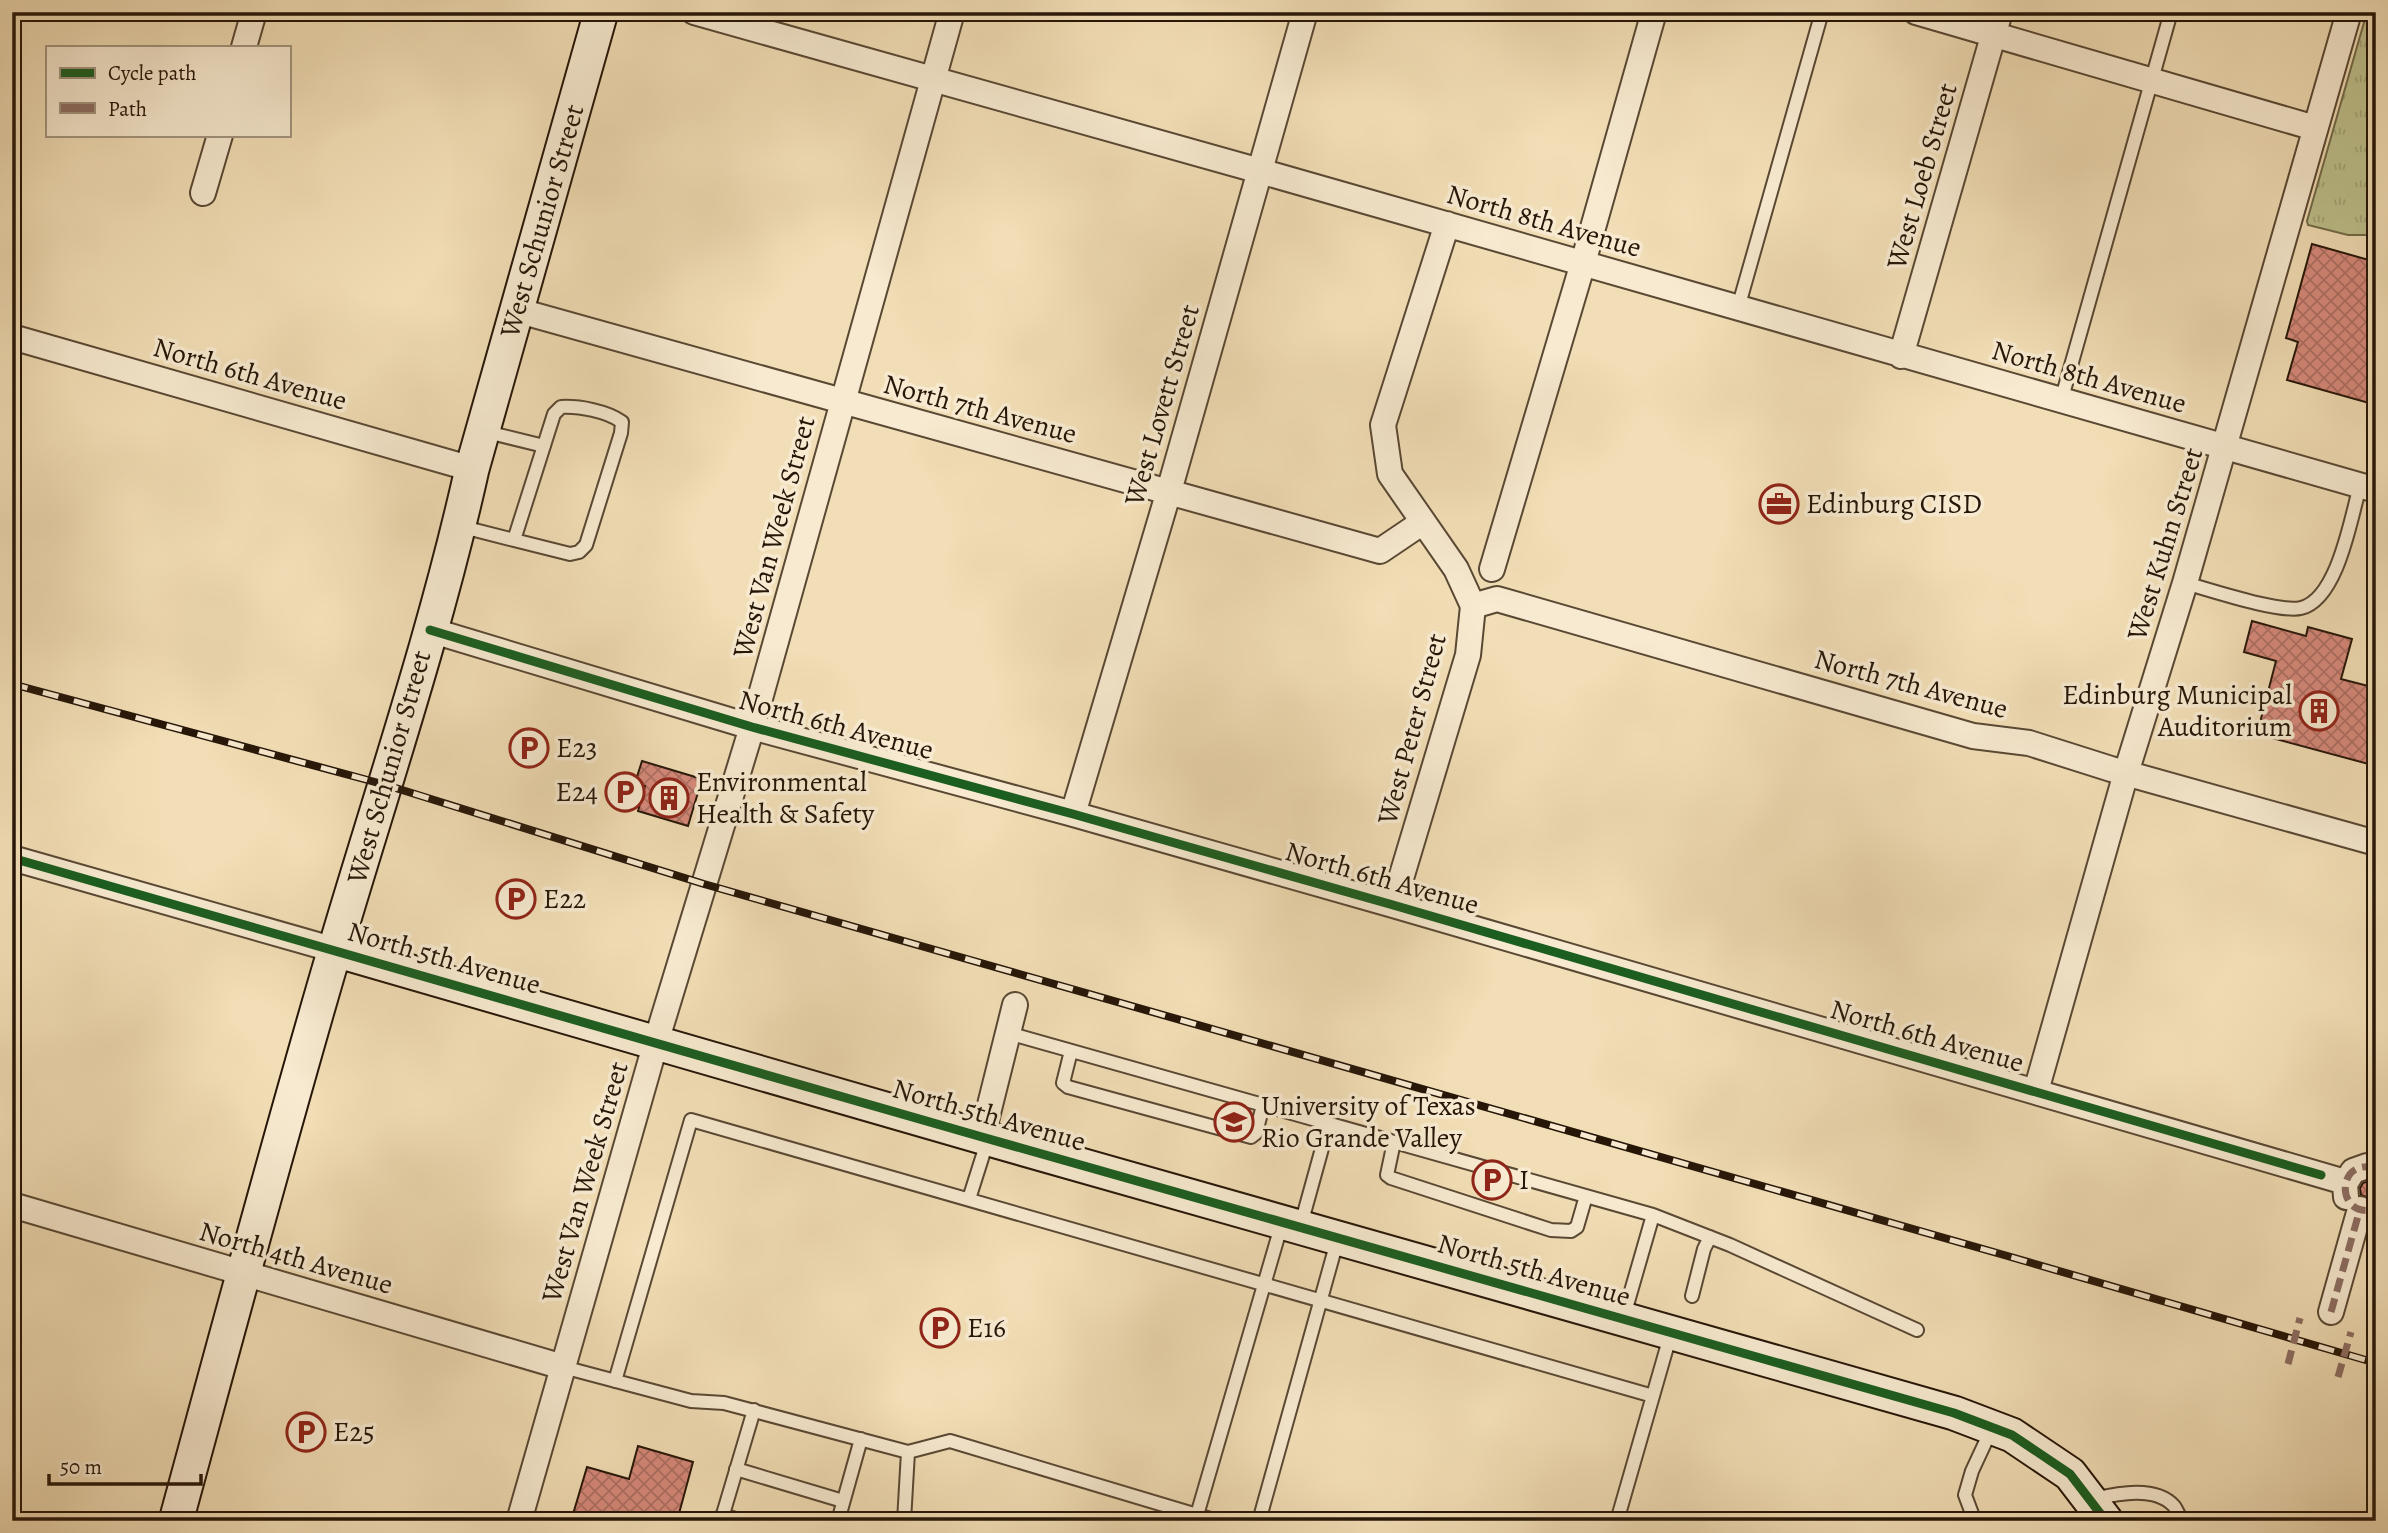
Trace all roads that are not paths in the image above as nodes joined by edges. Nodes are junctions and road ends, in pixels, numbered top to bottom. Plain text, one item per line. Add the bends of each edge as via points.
1 (254, 12) edge
2 (601, 12) edge
3 (694, 12) edge
4 (952, 12) edge
5 (1305, 12) edge
6 (1654, 12) edge
7 (1822, 12) edge
8 (1916, 12) edge
9 (2171, 12) edge
10 (2349, 12) edge
11 (1997, 24) edge
12 (244, 46) edge
13 (934, 79) junction
14 (2151, 80) junction
15 (2315, 128) junction
16 (220, 136) edge
17 (1260, 171) junction
18 (203, 193) dead end
19 (1447, 224) junction
20 (1583, 263) junction
21 (1738, 308) junction
22 (516, 310) junction
23 (12, 337) edge
24 (1901, 356) junction
25 (2061, 401) junction
26 (842, 403) junction
27 (482, 431) junction
28 (544, 446) junction
29 (2225, 446) junction
30 (472, 469) junction
31 (2368, 488) edge
32 (1169, 491) junction
33 (1423, 522) junction
34 (459, 526) junction
35 (514, 540) junction
36 (1492, 569) dead end
37 (2185, 583) junction
38 (1473, 606) junction
39 (430, 630) junction
40 (752, 727) junction
41 (2126, 773) junction
42 (1073, 814) junction
43 (2376, 843) edge
44 (12, 858) edge
45 (1393, 905) junction
46 (335, 950) junction
47 (1016, 1005) dead end
48 (1008, 1033) junction
49 (656, 1042) junction
50 (1072, 1051) junction
51 (2036, 1091) junction
52 (1263, 1105) junction
53 (1329, 1124) junction
54 (985, 1138) junction
55 (1394, 1142) junction
56 (2375, 1165) edge
57 (2345, 1182) junction
58 (1587, 1196) junction
59 (970, 1199) junction
60 (12, 1205) edge
61 (2368, 1209) edge
62 (1653, 1215) junction
63 (1291, 1225) junction
64 (1710, 1237) junction
65 (1338, 1238) junction
66 (243, 1275) junction
67 (1265, 1284) junction
68 (1692, 1296) dead end
69 (1321, 1300) junction
70 (2331, 1312) dead end
71 (1622, 1319) junction
72 (1917, 1330) dead end
73 (1671, 1333) junction
74 (563, 1367) junction
75 (615, 1381) junction
76 (1653, 1396) junction
77 (754, 1410) junction
78 (1992, 1427) junction
79 (861, 1439) junction
80 (908, 1452) junction
81 (736, 1469) junction
82 (843, 1501) junction
83 (2098, 1510) edge
84 (1197, 1515) junction
85 (722, 1518) edge
86 (176, 1521) edge
87 (519, 1521) edge
88 (742, 1521) edge
89 (838, 1521) edge
90 (904, 1521) edge
91 (1217, 1521) edge
92 (1259, 1521) edge
93 (1617, 1521) edge
94 (1977, 1521) edge
95 (2182, 1521) edge

1 - 12 street
2 - 22 street, West Schunior Street
3 - 13 street, North 8th Avenue
4 - 13 street, West Van Week Street
5 - 17 street, West Lovett Street
6 - 20 street
7 - 21 lane
8 - 11 street
9 - 14 lane
10 - 15 street, West Kuhn Street
11 - 14 street
11 - 24 street, West Loeb Street
13 - 17 street, North 8th Avenue
13 - 26 street, West Van Week Street
14 - 15 street
14 - 25 lane
15 - 29 street, West Kuhn Street
16 - 18 street
17 - 19 street, North 8th Avenue
17 - 32 street, West Lovett Street
19 - 20 street, North 8th Avenue
19 - 33 street, West Peter Street via 1382,425 1390,474
20 - 21 street, North 8th Avenue
20 - 36 street
21 - 24 street, North 8th Avenue
22 - 26 street, North 7th Avenue
22 - 27 street, West Schunior Street
23 - 30 street, North 6th Avenue
24 - 25 street, North 8th Avenue
25 - 29 street, North 8th Avenue
26 - 32 street, North 7th Avenue
26 - 40 street, West Van Week Street
27 - 28 lane
27 - 30 street, West Schunior Street
28 - 35 lane
28 - 35 lane via 554,414 561,407 614,416 622,422 586,545 570,554
29 - 31 street, North 8th Avenue
29 - 37 street, West Kuhn Street
30 - 34 street, West Schunior Street
31 - 37 lane via 2334,573 2317,600 2303,608 2290,609
32 - 33 street, North 7th Avenue via 1380,551
32 - 42 street, West Lovett Street
33 - 38 street, West Peter Street via 1457,569
34 - 35 lane
34 - 39 street, West Schunior Street
37 - 41 street, West Kuhn Street
38 - 41 street, North 7th Avenue via 1497,599 1973,736 2029,743
38 - 45 street, West Peter Street via 1468,655
39 - 40 street, North 6th Avenue
39 - 46 street, West Schunior Street
40 - 42 street, North 6th Avenue
40 - 49 street, West Van Week Street
41 - 43 street, North 7th Avenue
41 - 51 street, West Kuhn Street
42 - 45 street, North 6th Avenue
44 - 46 street, North 5th Avenue
45 - 51 street, North 6th Avenue
46 - 49 street, North 5th Avenue
46 - 66 street, West Schunior Street
47 - 48 street
48 - 50 lane
48 - 54 street
49 - 54 street, North 5th Avenue
49 - 74 street, West Van Week Street
50 - 52 lane
50 - 52 lane via 1063,1083 1095,1095 1251,1138
51 - 57 street, North 6th Avenue
52 - 53 lane
53 - 55 lane
53 - 63 lane
54 - 59 lane
54 - 63 street, North 5th Avenue
55 - 58 lane
55 - 58 lane via 1387,1169 1391,1178 1551,1230 1577,1227
56 - 57 street via 2359,1167
57 - 61 street via 2351,1205
58 - 62 lane
59 - 67 lane
59 - 75 lane via 691,1120
60 - 66 street, North 4th Avenue
61 - 70 street
62 - 64 lane
62 - 71 lane
63 - 65 street, North 5th Avenue
63 - 67 lane
64 - 68 lane
64 - 72 lane
65 - 69 lane
65 - 71 street, North 5th Avenue
66 - 74 street, North 4th Avenue
66 - 86 street, West Schunior Street
67 - 69 lane
67 - 84 lane
69 - 76 lane
69 - 92 lane
71 - 73 street, North 5th Avenue
73 - 76 lane
73 - 78 street, North 5th Avenue
74 - 75 lane
74 - 87 street, West Van Week Street
75 - 77 lane via 691,1401
76 - 93 lane
77 - 79 lane
77 - 81 lane
78 - 83 street, North 5th Avenue via 2070,1474
78 - 94 lane via 1965,1495
79 - 80 lane
79 - 82 lane
80 - 84 lane via 950,1441
80 - 90 lane
81 - 82 lane
81 - 85 lane
82 - 89 lane
83 - 95 lane via 2120,1494 2141,1493 2173,1505
84 - 91 lane
85 - 88 lane

